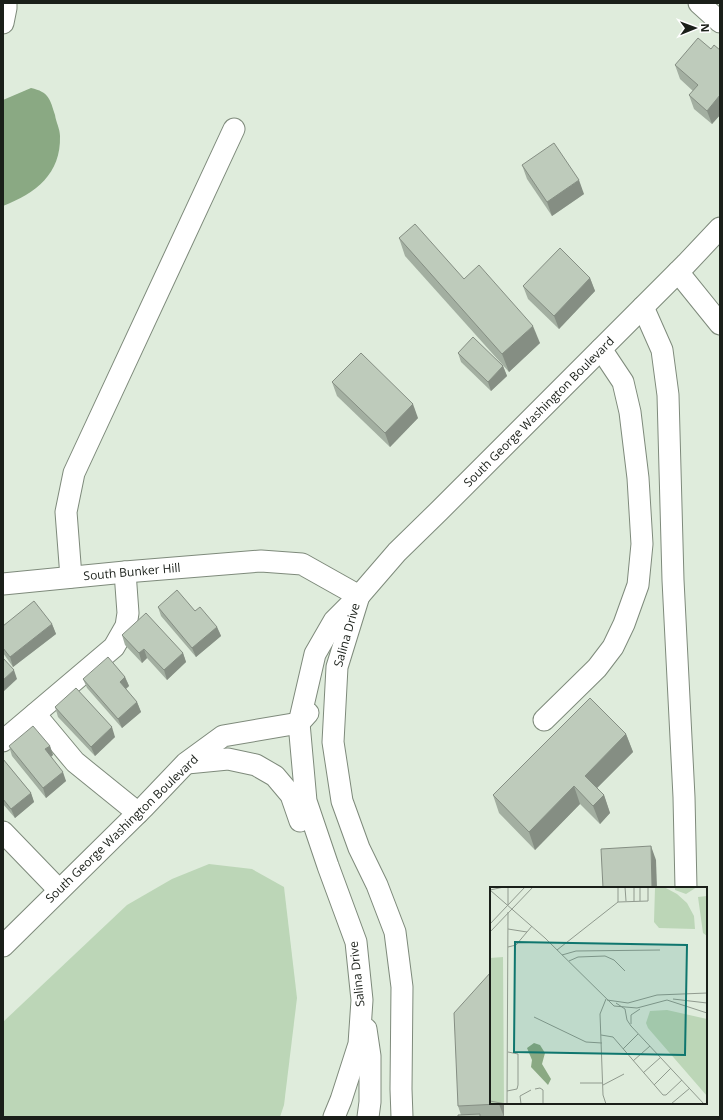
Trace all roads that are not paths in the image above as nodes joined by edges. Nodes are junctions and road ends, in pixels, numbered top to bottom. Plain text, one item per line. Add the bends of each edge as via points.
1 (6, 3) edge
2 (699, 3) edge
3 (720, 22) edge
4 (3, 23) edge
5 (234, 129) dead end
6 (720, 228) edge
7 (678, 272) junction
8 (643, 307) junction
9 (720, 324) edge
10 (601, 349) junction
11 (126, 572) junction
12 (71, 577) junction
13 (3, 584) edge
14 (358, 596) junction
15 (337, 666) junction
16 (35, 714) junction
17 (544, 720) dead end
18 (299, 723) junction
19 (3, 741) edge
20 (335, 758) junction
21 (186, 763) junction
22 (138, 813) junction
23 (3, 832) edge
24 (328, 866) junction
25 (686, 887) edge
26 (59, 890) junction
27 (3, 946) edge
28 (362, 1000) junction
29 (334, 1117) edge
30 (368, 1117) edge
31 (402, 1117) edge

1 - 4 street
2 - 3 street
5 - 12 street via 74,473 66,512
6 - 7 street, South George Washington Boulevard
7 - 8 street, South George Washington Boulevard
7 - 9 street
8 - 10 street, South George Washington Boulevard
8 - 25 street via 662,350 668,395
10 - 14 street, South George Washington Boulevard via 397,552
10 - 17 street via 623,382 630,412 642,544 638,585 613,647 597,668
11 - 12 street, South Bunker Hill
11 - 14 street, South Bunker Hill via 261,561 302,564
11 - 16 street via 126,626 114,647
12 - 13 street, South Bunker Hill
14 - 15 street, Salina Drive
14 - 18 street, Salina Drive via 334,621 315,654
15 - 18 street via 320,700
15 - 20 street, Salina Drive via 333,742
16 - 19 street
16 - 22 street via 75,762
18 - 20 street via 320,737
18 - 21 street, South George Washington Boulevard via 223,736
18 - 24 street, Salina Drive via 306,801
20 - 31 street, Salina Drive via 342,801 395,932 402,987
21 - 22 street, South George Washington Boulevard
21 - 24 street via 228,759 256,765 275,776 291,795 300,821
22 - 26 street, South George Washington Boulevard
23 - 26 street
24 - 28 street, Salina Drive via 356,942
26 - 27 street, South George Washington Boulevard
28 - 29 street, Salina Drive via 359,1044
28 - 30 street via 370,1056

